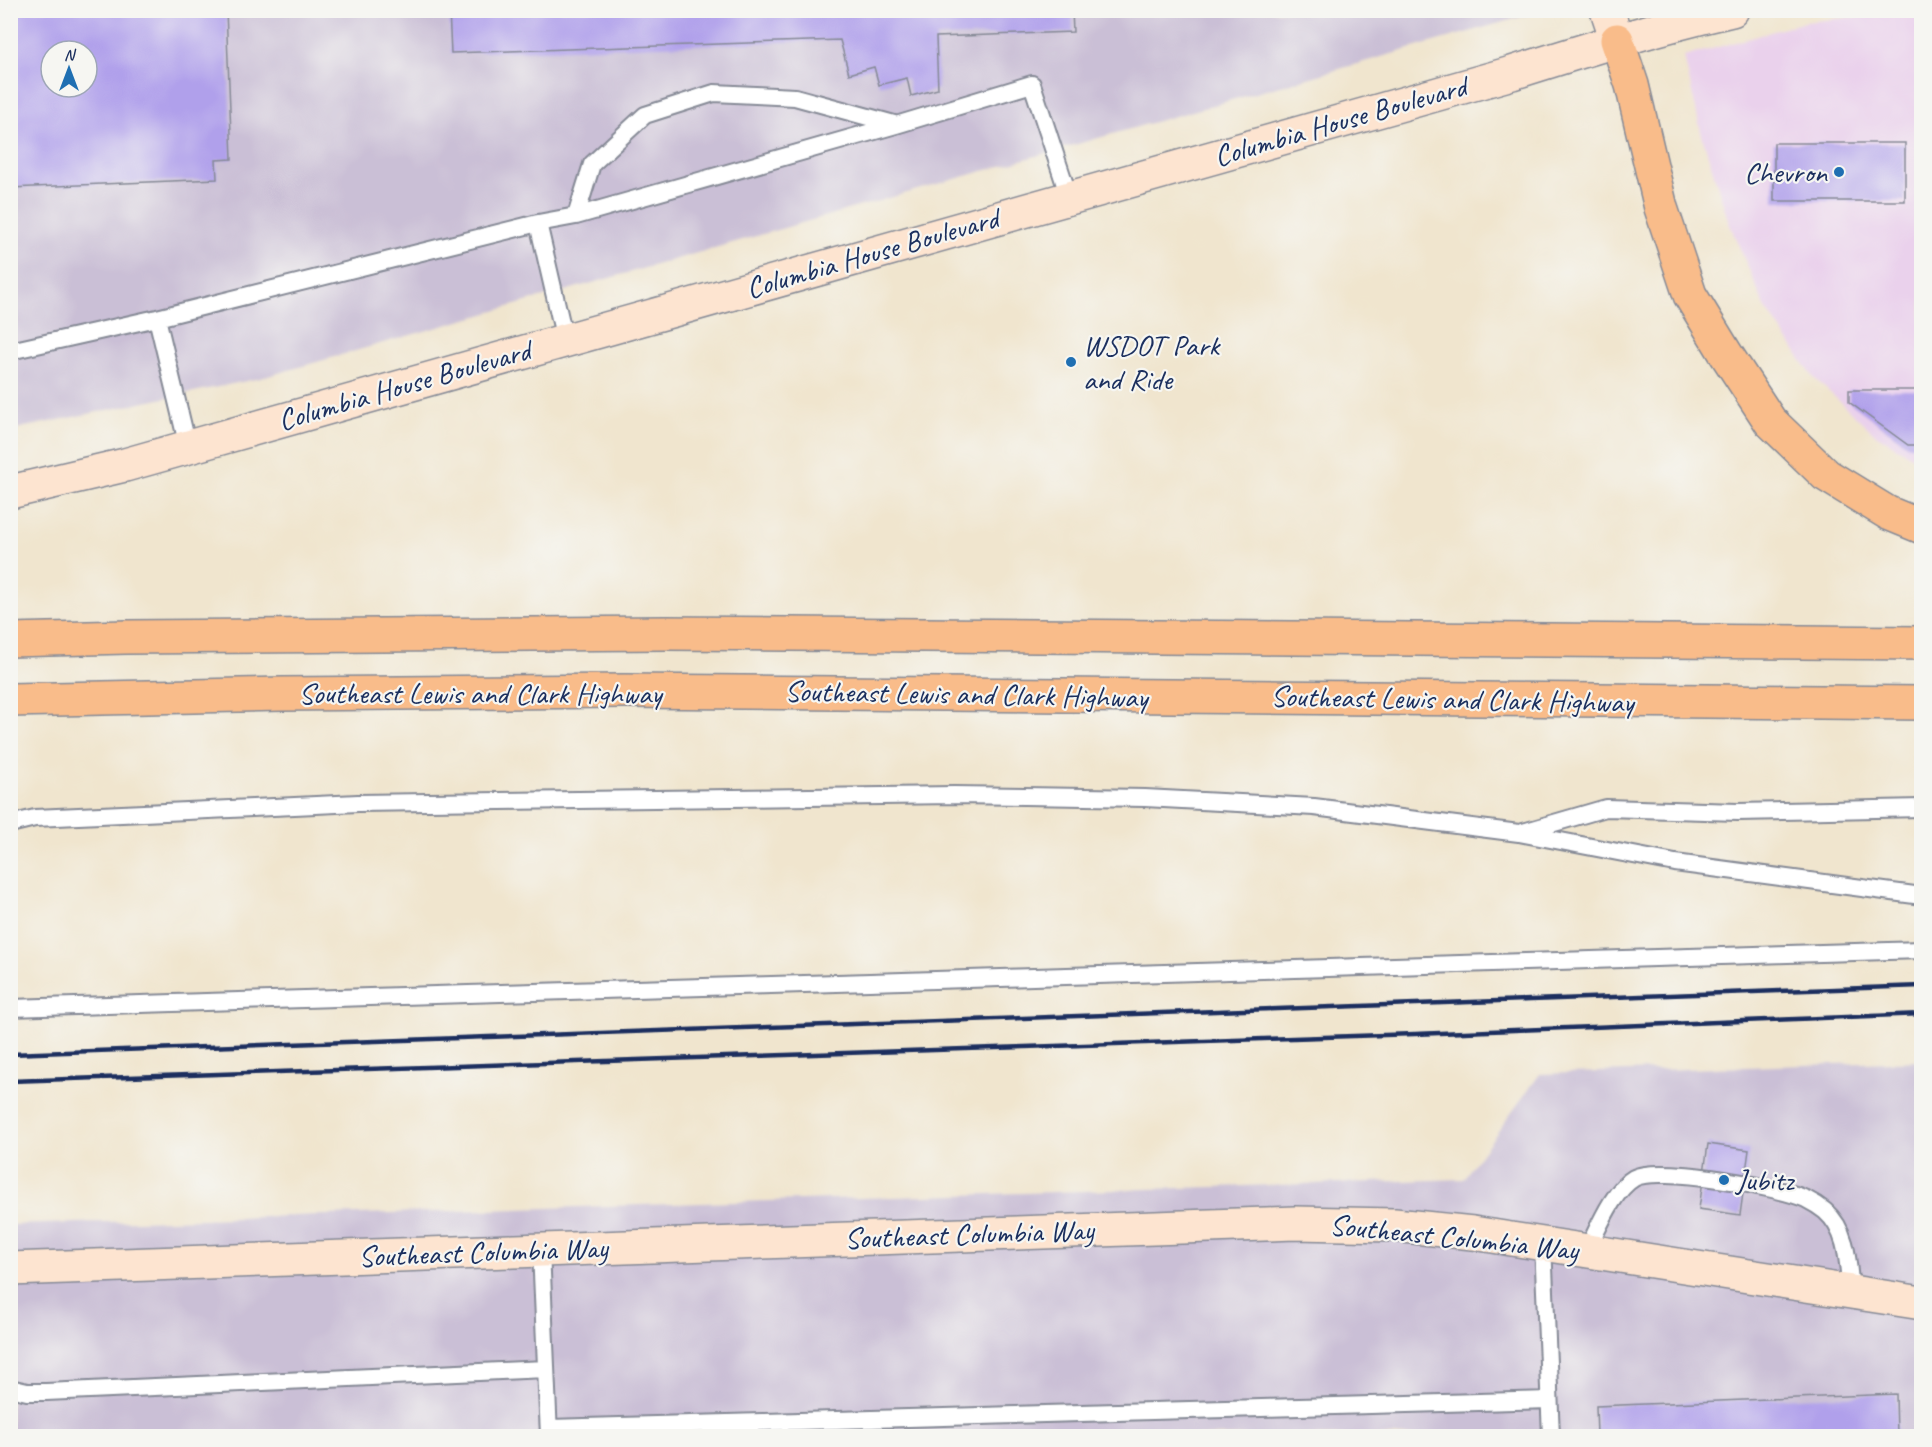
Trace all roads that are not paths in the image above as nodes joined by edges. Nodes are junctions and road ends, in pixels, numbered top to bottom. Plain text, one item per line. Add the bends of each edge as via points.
1 (1732, 10) edge
2 (1612, 25) edge
3 (896, 125) junction
4 (1069, 198) junction
5 (576, 216) junction
6 (538, 223) junction
7 (157, 318) junction
8 (564, 340) junction
9 (10, 351) edge
10 (188, 447) junction
11 (10, 492) edge
12 (1922, 527) edge
13 (10, 640) edge
14 (1922, 643) edge
15 (10, 700) edge
16 (1922, 703) edge
17 (1922, 808) edge
18 (10, 824) edge
19 (1519, 833) junction
20 (1922, 896) edge
21 (1922, 950) edge
22 (10, 1008) edge
23 (1543, 1243) junction
24 (542, 1250) junction
25 (1587, 1250) junction
26 (10, 1269) edge
27 (1851, 1292) junction
28 (1922, 1303) edge
29 (546, 1369) junction
30 (10, 1388) edge
31 (1549, 1400) junction
32 (549, 1432) edge
33 (1551, 1437) edge

1 - 2 street, Columbia House Boulevard via 1678,23
2 - 4 street, Columbia House Boulevard via 1512,73
2 - 12 highway via 1632,85 1661,208 1690,296 1770,421 1826,474 1888,513
3 - 4 lane via 1032,84
3 - 5 lane
3 - 5 lane via 795,97 714,93 645,115 592,164
4 - 8 street, Columbia House Boulevard
5 - 6 lane
6 - 7 lane
6 - 8 lane
7 - 9 lane
7 - 10 lane
8 - 10 street, Columbia House Boulevard
10 - 11 street, Columbia House Boulevard
13 - 14 highway, Southeast Lewis and Clark Highway via 666,633
15 - 16 highway, Southeast Lewis and Clark Highway via 283,693 625,691
17 - 19 lane via 1738,812 1606,808
18 - 19 lane via 35,818 358,803 954,795 1145,798 1314,807
19 - 20 lane via 1675,863
21 - 22 lane
23 - 24 street, Southeast Columbia Way via 1394,1225 1295,1223
23 - 25 street, Southeast Columbia Way
23 - 31 lane
24 - 26 street, Southeast Columbia Way
24 - 29 lane
25 - 27 street, Southeast Columbia Way
25 - 27 lane via 1612,1202 1635,1178 1669,1174 1744,1183 1804,1198 1826,1211 1839,1228
27 - 28 street, Southeast Columbia Way
29 - 30 lane via 46,1392
29 - 32 lane
31 - 32 lane
31 - 33 lane

